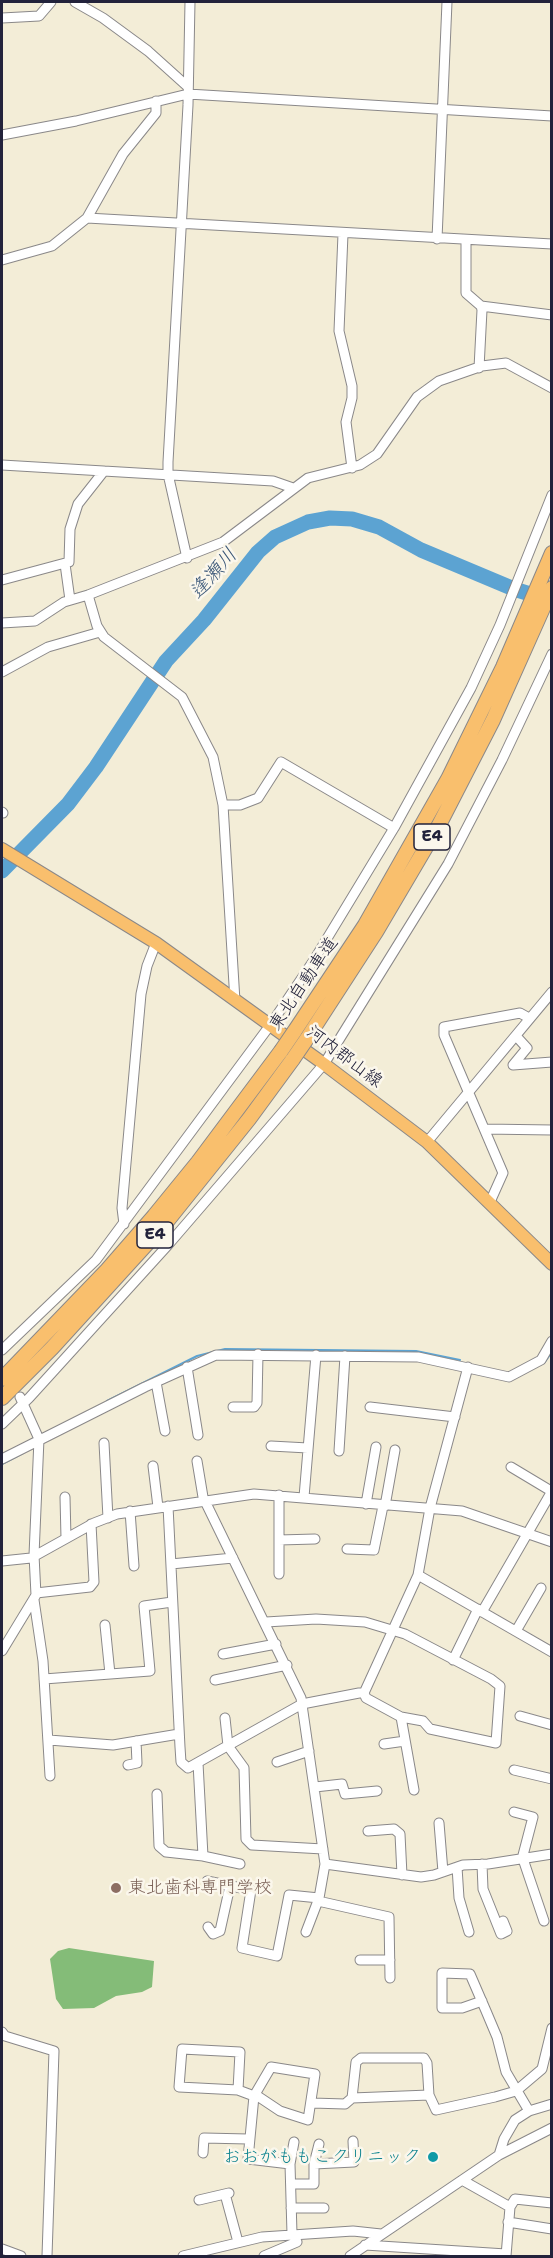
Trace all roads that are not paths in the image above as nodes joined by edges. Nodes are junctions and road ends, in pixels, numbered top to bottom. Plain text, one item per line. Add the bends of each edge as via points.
1 (51, 2) edge
2 (75, 2) edge
3 (190, 2) edge
4 (447, 2) edge
5 (2, 18) edge
6 (188, 90) junction
7 (156, 101) junction
8 (444, 109) junction
9 (552, 116) edge
10 (2, 135) edge
11 (87, 218) junction
12 (182, 223) junction
13 (343, 234) junction
14 (437, 239) junction
15 (466, 240) junction
16 (552, 244) edge
17 (2, 260) edge
18 (482, 306) junction
19 (552, 315) edge
20 (479, 368) junction
21 (552, 388) edge
22 (2, 465) edge
23 (352, 468) junction
24 (104, 471) junction
25 (168, 474) junction
26 (293, 488) junction
27 (552, 495) edge
28 (550, 556) edge
29 (187, 558) junction
30 (65, 564) junction
31 (2, 580) edge
32 (552, 588) edge
33 (88, 595) junction
34 (70, 600) junction
35 (530, 621) junction
36 (2, 623) edge
37 (100, 632) junction
38 (552, 654) edge
39 (2, 672) edge
40 (223, 805) junction
41 (394, 828) junction
42 (2, 849) edge
43 (156, 943) junction
44 (552, 992) edge
45 (235, 1001) junction
46 (529, 1018) junction
47 (271, 1024) junction
48 (516, 1036) junction
49 (287, 1055) junction
50 (552, 1062) edge
51 (324, 1064) junction
52 (469, 1092) junction
53 (485, 1129) junction
54 (552, 1130) edge
55 (427, 1142) junction
56 (490, 1202) junction
57 (124, 1224) junction
58 (551, 1259) edge
59 (552, 1341) edge
60 (2, 1350) edge
61 (258, 1354) junction
62 (316, 1355) junction
63 (345, 1356) junction
64 (187, 1367) junction
65 (468, 1367) junction
66 (2, 1379) edge
67 (156, 1382) junction
68 (2, 1398) edge
69 (22, 1400) junction
70 (233, 1407) dead end
71 (370, 1407) dead end
72 (455, 1418) junction
73 (2, 1424) edge
74 (165, 1431) dead end
75 (198, 1435) dead end
76 (39, 1440) junction
77 (104, 1443) dead end
78 (271, 1446) dead end
79 (376, 1447) dead end
80 (309, 1448) junction
81 (395, 1449) dead end
82 (339, 1452) dead end
83 (2, 1460) edge
84 (197, 1461) dead end
85 (153, 1466) dead end
86 (511, 1467) dead end
87 (551, 1491) edge
88 (279, 1496) junction
89 (65, 1497) dead end
90 (304, 1497) junction
91 (205, 1500) junction
92 (366, 1504) junction
93 (384, 1506) junction
94 (163, 1507) junction
95 (430, 1508) junction
96 (130, 1511) junction
97 (108, 1518) junction
98 (91, 1524) junction
99 (527, 1533) junction
100 (66, 1538) junction
101 (315, 1539) dead end
102 (279, 1540) junction
103 (552, 1542) edge
104 (347, 1549) dead end
105 (34, 1555) junction
106 (233, 1558) junction
107 (2, 1561) edge
108 (171, 1564) junction
109 (134, 1566) dead end
110 (279, 1574) dead end
111 (418, 1575) junction
112 (541, 1588) dead end
113 (35, 1597) junction
114 (172, 1602) junction
115 (480, 1611) junction
116 (266, 1622) junction
117 (105, 1625) dead end
118 (394, 1630) junction
119 (516, 1631) junction
120 (276, 1644) junction
121 (2, 1651) edge
122 (552, 1652) edge
123 (223, 1654) dead end
124 (453, 1660) junction
125 (287, 1665) junction
126 (110, 1674) junction
127 (44, 1679) junction
128 (215, 1680) dead end
129 (364, 1693) junction
130 (302, 1704) junction
131 (520, 1716) dead end
132 (401, 1717) junction
133 (225, 1718) dead end
134 (552, 1725) edge
135 (179, 1734) junction
136 (49, 1740) junction
137 (136, 1741) junction
138 (405, 1741) junction
139 (384, 1744) dead end
140 (228, 1746) junction
141 (309, 1751) junction
142 (277, 1762) dead end
143 (198, 1763) junction
144 (129, 1765) dead end
145 (514, 1770) dead end
146 (50, 1776) dead end
147 (552, 1779) edge
148 (315, 1787) junction
149 (414, 1790) dead end
150 (377, 1791) dead end
151 (157, 1794) dead end
152 (514, 1812) dead end
153 (439, 1823) dead end
154 (368, 1831) dead end
155 (323, 1849) junction
156 (552, 1854) edge
157 (203, 1856) junction
158 (523, 1859) junction
159 (240, 1864) dead end
160 (326, 1864) junction
161 (482, 1864) junction
162 (458, 1867) junction
163 (443, 1872) junction
164 (402, 1875) junction
165 (207, 1881) dead end
166 (230, 1886) junction
167 (318, 1899) junction
168 (503, 1921) dead end
169 (544, 1921) dead end
170 (208, 1927) dead end
171 (306, 1932) dead end
172 (469, 1932) dead end
173 (360, 1960) dead end
174 (390, 1960) junction
175 (390, 1978) dead end
176 (482, 2001) junction
177 (552, 2028) edge
178 (2, 2032) edge
179 (238, 2090) junction
180 (516, 2091) junction
181 (429, 2095) junction
182 (254, 2096) junction
183 (352, 2098) junction
184 (312, 2103) junction
185 (552, 2103) edge
186 (529, 2112) junction
187 (552, 2128) edge
188 (248, 2139) junction
189 (353, 2141) dead end
190 (294, 2142) dead end
191 (319, 2145) dead end
192 (203, 2153) dead end
193 (499, 2155) junction
194 (291, 2164) junction
195 (314, 2164) junction
196 (462, 2180) junction
197 (291, 2184) junction
198 (199, 2199) dead end
199 (552, 2203) edge
200 (510, 2207) junction
201 (291, 2208) junction
202 (324, 2208) dead end
203 (508, 2223) junction
204 (552, 2229) edge
205 (292, 2234) junction
206 (381, 2234) junction
207 (238, 2242) junction
208 (365, 2245) junction
209 (2, 2249) edge
210 (506, 2255) edge
211 (21, 2256) edge
212 (47, 2256) edge
213 (183, 2256) edge
214 (264, 2256) edge
215 (350, 2256) edge

1 - 5 street via 39,16
2 - 6 street via 148,51
3 - 6 street
4 - 8 street
6 - 7 street
6 - 8 street
6 - 12 street
7 - 10 street
7 - 11 street via 156,113 123,154
8 - 9 street
8 - 14 street
11 - 12 street
11 - 17 street via 52,246
12 - 13 street
12 - 25 street
13 - 14 street
13 - 23 street via 339,331 352,386 346,422
14 - 15 street
15 - 16 street
15 - 18 street via 466,293
18 - 19 street
18 - 20 street
20 - 21 street via 506,363
20 - 23 street via 439,381 421,393 383,449
22 - 24 street
23 - 26 street via 312,477
24 - 25 street
24 - 30 street via 78,504 70,529 69,562
25 - 26 street via 273,481
25 - 29 street
26 - 29 street via 234,535
27 - 41 street via 471,688
28 - 35 highway, 東北自動車道 / E4
29 - 33 street
30 - 31 street
30 - 34 street
32 - 35 highway, 東北自動車道 / E4
33 - 34 street
33 - 37 street
34 - 36 street via 35,621
35 - 49 highway, 東北自動車道 / E4, bridge via 426,820
37 - 39 street via 48,647
37 - 40 street via 185,702 211,751
38 - 51 street via 448,864
40 - 41 street via 240,805 258,798 281,762
40 - 45 street
41 - 47 street via 315,960
42 - 43 main road, 河内郡山線
43 - 45 main road, 河内郡山線
43 - 57 street via 141,994 122,1208
44 - 46 street
45 - 47 main road, 河内郡山線
46 - 48 street
46 - 52 street via 520,1013 444,1027
47 - 51 main road, 河内郡山線
47 - 57 street
48 - 50 street via 527,1048 513,1065
48 - 52 street
49 - 66 highway, 東北自動車道 / E4 via 154,1216
49 - 68 highway, 東北自動車道 / E4 via 249,1119 164,1225
51 - 55 main road, 河内郡山線
51 - 69 street via 168,1245
52 - 53 street
52 - 55 street
53 - 54 street
53 - 56 street via 503,1173
55 - 56 main road, 河内郡山線
56 - 58 main road, 河内郡山線
57 - 60 street via 96,1260
59 - 65 street via 541,1360 512,1376
61 - 62 street
61 - 64 street via 216,1355
61 - 70 street via 257,1403 254,1407
62 - 63 street
62 - 80 street
63 - 65 street via 418,1357
63 - 82 street
64 - 67 street
64 - 75 street
65 - 72 street
67 - 74 street
67 - 76 street
69 - 73 street
69 - 76 street
71 - 72 street
72 - 95 street
76 - 83 street
76 - 105 street
77 - 97 street
78 - 80 street
79 - 92 street
80 - 90 street
81 - 93 street
84 - 91 street
85 - 94 street
86 - 87 street
87 - 99 street
88 - 90 street
88 - 91 street via 234,1494
88 - 102 street
89 - 100 street
90 - 92 street
91 - 94 street
91 - 106 street
92 - 93 street
93 - 95 street
93 - 104 street via 374,1550
94 - 96 street
94 - 108 street
95 - 99 street via 462,1511
95 - 111 street
96 - 97 street
96 - 109 street
97 - 98 street
98 - 100 street
98 - 113 street via 94,1582 90,1587
99 - 103 street
99 - 115 street
100 - 105 street
101 - 102 street
102 - 110 street
105 - 107 street
105 - 113 street
106 - 108 street
106 - 116 street
108 - 114 street
111 - 115 street
111 - 118 street
112 - 119 street
113 - 121 street
113 - 127 street
114 - 126 street via 144,1605 150,1671
114 - 135 street
115 - 119 street
115 - 124 street
116 - 118 street via 365,1622
116 - 120 street
117 - 126 street
118 - 124 street
118 - 129 street
119 - 122 street
120 - 123 street
120 - 125 street
124 - 132 street via 501,1686 496,1743 430,1730 423,1721
125 - 128 street
125 - 130 street
126 - 127 street
127 - 136 street
129 - 130 street
129 - 132 street via 366,1698
130 - 140 street
130 - 141 street
131 - 134 street
132 - 138 street
133 - 140 street
135 - 137 street
135 - 143 street via 181,1762 188,1768
136 - 137 street via 113,1745
136 - 146 street
137 - 144 street via 137,1763
138 - 139 street
138 - 149 street
140 - 143 street
140 - 155 street via 244,1768 246,1839 252,1845
141 - 142 street
141 - 148 street
143 - 157 street
145 - 147 street
148 - 150 street via 342,1784 345,1794
148 - 155 street
151 - 157 street via 159,1846 166,1852
152 - 158 street via 533,1817
153 - 163 street
154 - 164 street via 394,1829 400,1834
155 - 160 street
156 - 158 street
157 - 159 street
158 - 161 street
158 - 169 street
160 - 164 street
160 - 167 street
161 - 162 street
161 - 168 street via 483,1889 501,1934 507,1932
162 - 163 street
162 - 172 street via 459,1898
163 - 164 street via 421,1877
165 - 166 street
166 - 167 street via 251,1890 242,1948 277,1956 290,1895
166 - 170 street via 220,1931 213,1934
167 - 171 street
167 - 174 street via 389,1917
173 - 174 street
174 - 175 street
176 - 176 street via 462,2008 442,2008 442,1973 470,1974
176 - 180 street
177 - 180 street via 542,2069
178 - 212 street via 54,2051
179 - 179 street via 179,2087 182,2049 240,2052
179 - 182 street
180 - 181 street via 436,2110
180 - 186 street
181 - 183 street
181 - 183 street via 428,2063 424,2058 361,2058 356,2062
182 - 184 street via 280,2111 308,2120
182 - 184 street via 271,2067 315,2074
182 - 188 street
183 - 184 street via 345,2104
185 - 186 street
186 - 193 street via 515,2120
187 - 193 street
188 - 192 street via 204,2138
188 - 194 street via 248,2159
189 - 195 street via 354,2162
190 - 194 street
191 - 195 street
193 - 196 street
194 - 197 street
195 - 197 street via 314,2184
196 - 200 street
196 - 206 street
197 - 201 street
198 - 207 street via 228,2193
199 - 200 street via 515,2199
200 - 203 street
201 - 202 street
201 - 205 street
203 - 204 street
203 - 210 street
205 - 206 street
205 - 207 street
205 - 214 street via 297,2242
206 - 208 street
207 - 213 street
208 - 210 street
208 - 215 street
209 - 211 street

